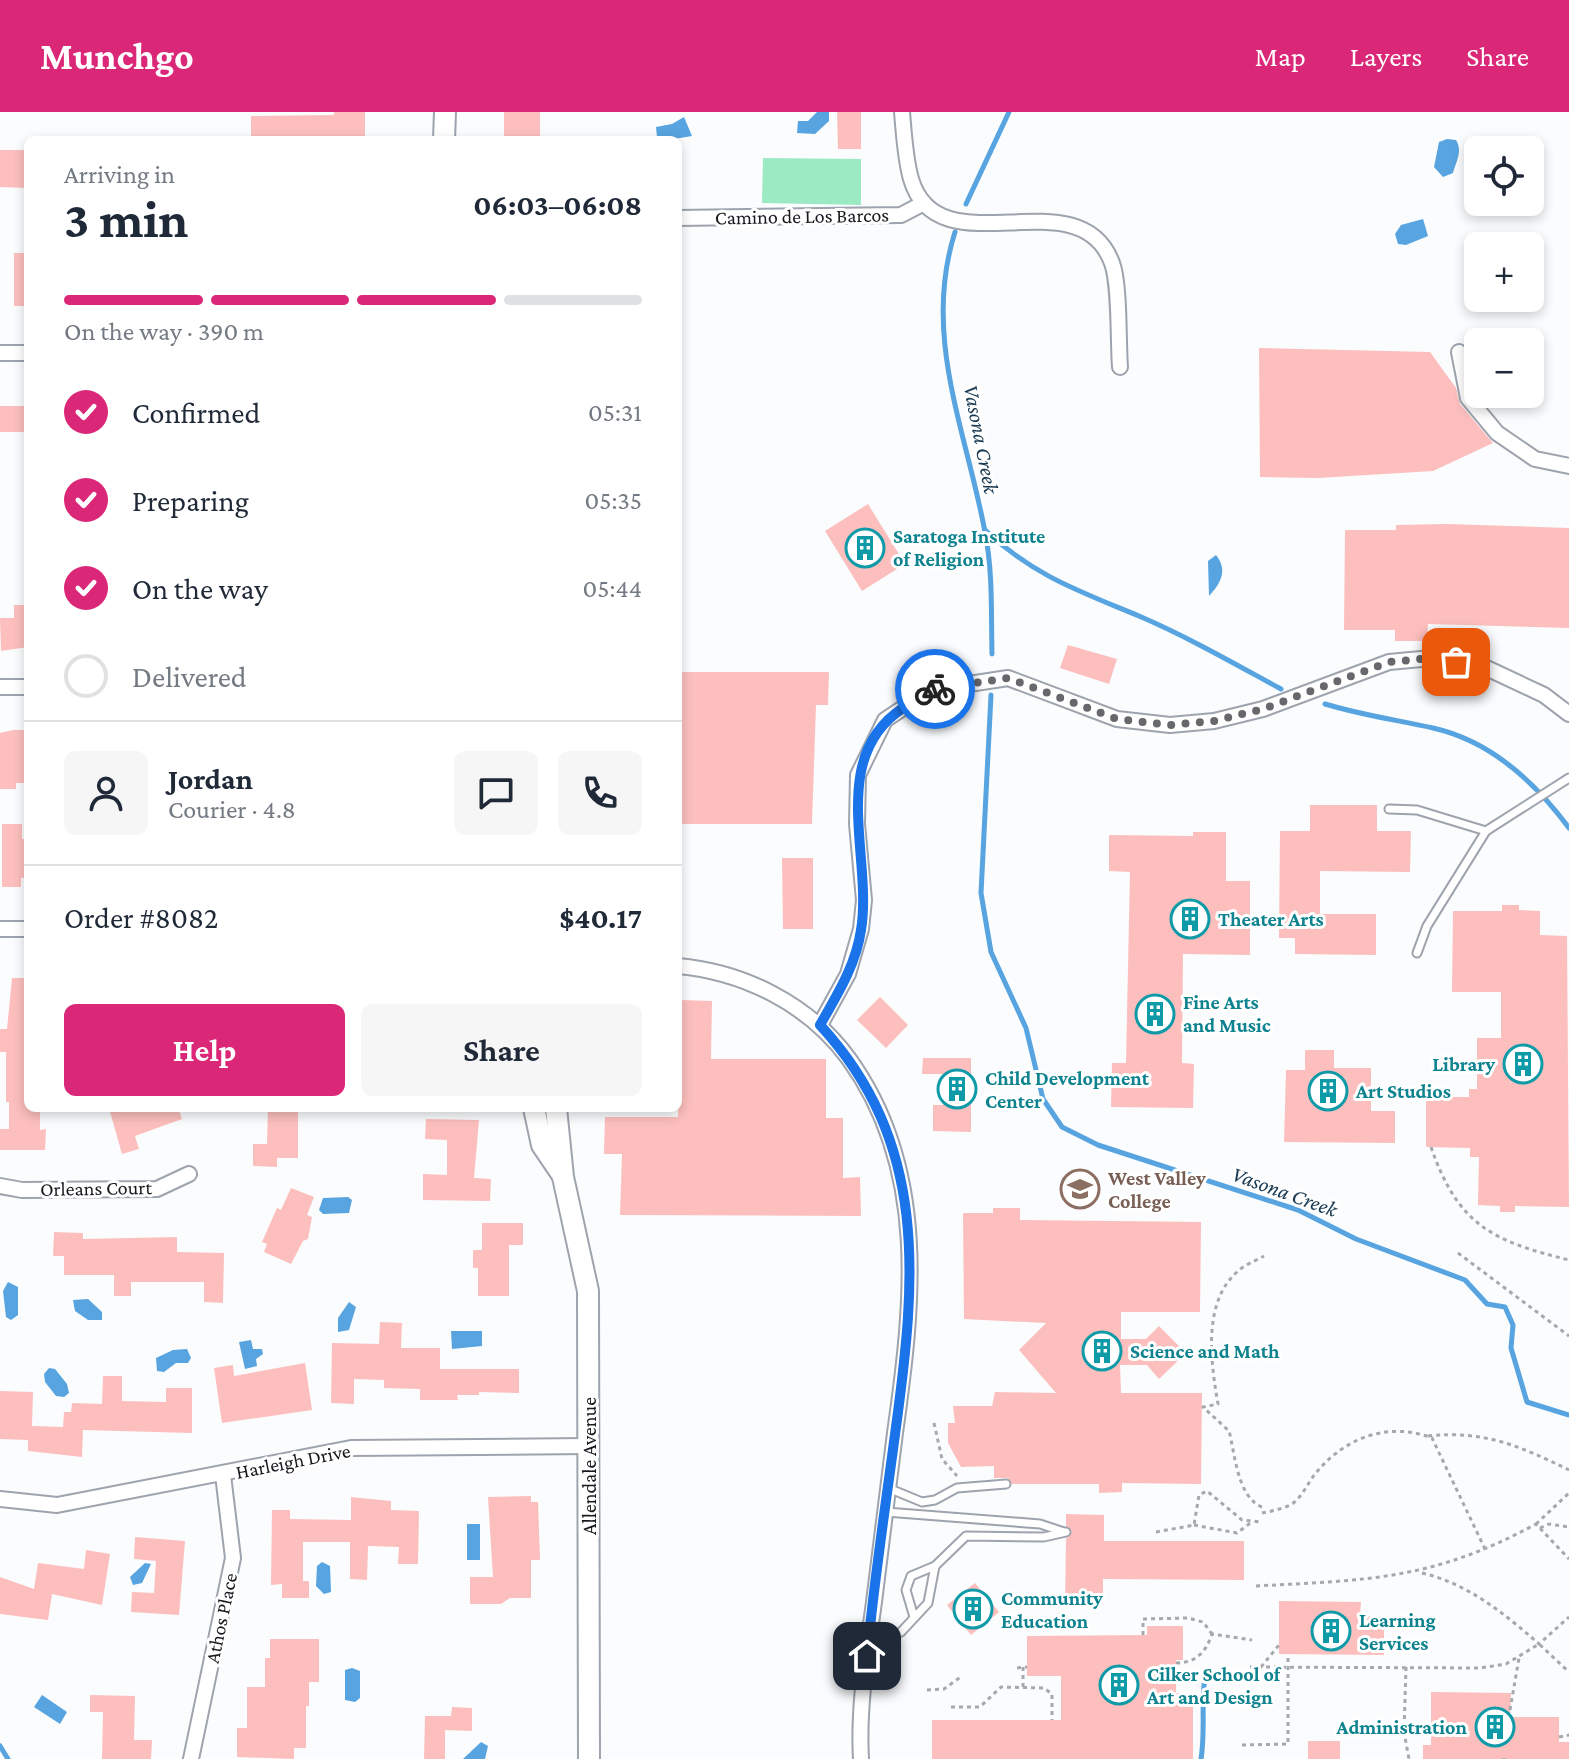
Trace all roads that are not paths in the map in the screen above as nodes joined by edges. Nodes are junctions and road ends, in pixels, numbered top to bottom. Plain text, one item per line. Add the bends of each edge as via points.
1 (445, 112) edge
2 (902, 112) edge
3 (444, 136) edge
4 (924, 203) junction
5 (682, 218) edge
6 (1459, 352) dead end
7 (0, 353) edge
8 (24, 353) edge
9 (1120, 367) dead end
10 (1569, 466) edge
11 (0, 687) edge
12 (24, 687) edge
13 (1569, 714) edge
14 (1569, 778) edge
15 (1389, 809) dead end
16 (1486, 831) junction
17 (0, 929) edge
18 (24, 929) edge
19 (1417, 953) dead end
20 (682, 967) edge
21 (820, 1025) junction
22 (535, 1112) edge
23 (556, 1112) edge
24 (189, 1174) dead end
25 (563, 1177) junction
26 (0, 1186) edge
27 (589, 1446) junction
28 (223, 1475) junction
29 (1006, 1484) dead end
30 (888, 1488) junction
31 (0, 1499) edge
32 (885, 1512) junction
33 (935, 1566) junction
34 (914, 1617) junction
35 (869, 1635) junction
36 (191, 1759) edge
37 (589, 1759) edge
38 (861, 1759) edge

1 - 3 street
2 - 4 street, Camino de Los Barcos via 911,181
4 - 5 street, Camino de Los Barcos via 901,215
4 - 9 street via 951,222 1067,223 1097,237 1113,264
6 - 10 street via 1468,398 1497,433 1535,459
7 - 8 street
11 - 12 street
13 - 21 street via 1544,695 1480,665 1432,658 1389,662 1263,709 1170,725 1117,719 1008,678 930,690 885,720 858,775 861,929 848,974
14 - 16 lane
15 - 16 lane via 1417,810
16 - 19 lane via 1427,926
17 - 18 street
20 - 21 street via 736,977
21 - 30 street via 873,1097 905,1194 911,1295
22 - 25 street, Allendale Avenue via 542,1145
23 - 25 street, Allendale Avenue
24 - 26 street, Orleans Court via 157,1189
25 - 27 street, Allendale Avenue via 588,1291
27 - 28 street, Harleigh Drive via 351,1448
27 - 37 street, Allendale Avenue
28 - 31 street, Harleigh Drive via 57,1505
28 - 36 street, Athos Place via 233,1558
29 - 30 lane via 962,1487 922,1502
30 - 32 street
32 - 33 lane via 1040,1524 1066,1532 1044,1537 966,1536
32 - 35 street
33 - 34 lane via 928,1603
33 - 34 lane via 911,1576 906,1590
34 - 35 lane via 901,1632 885,1639
35 - 38 street

